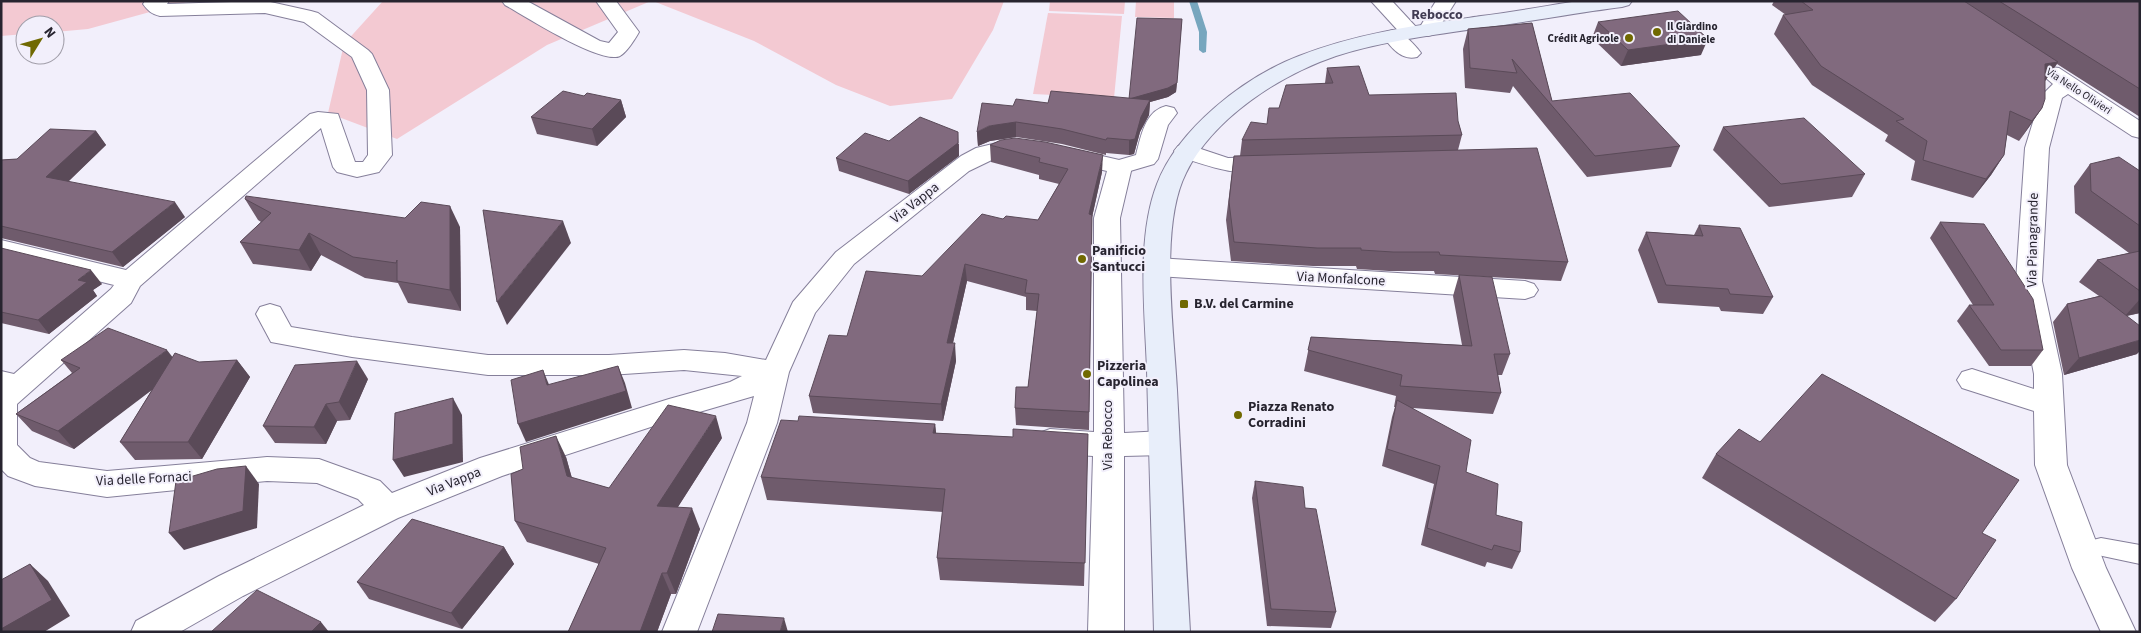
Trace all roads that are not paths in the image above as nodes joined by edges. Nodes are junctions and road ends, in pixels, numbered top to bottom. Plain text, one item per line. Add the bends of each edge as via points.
1 (159, 1) edge
2 (512, 1) edge
3 (606, 1) edge
4 (1381, 1) edge
5 (1446, 1) edge
6 (1621, 1) edge
7 (1410, 32) junction
8 (1410, 53) dead end
9 (2034, 61) edge
10 (2067, 83) junction
11 (1166, 113) dead end
12 (2140, 131) edge
13 (1186, 151) junction
14 (1294, 163) edge
15 (1120, 167) junction
16 (2, 248) edge
17 (1157, 267) junction
18 (131, 280) junction
19 (1525, 290) dead end
20 (270, 314) dead end
21 (775, 372) junction
22 (1972, 380) dead end
23 (2, 388) edge
24 (2049, 405) junction
25 (1020, 439) edge
26 (1164, 443) junction
27 (1109, 445) junction
28 (387, 509) junction
29 (2101, 547) dead end
30 (2140, 555) edge
31 (148, 632) edge
32 (679, 632) edge
33 (1106, 632) edge
34 (1172, 632) edge
35 (2119, 632) edge

1 - 18 street via 153,4 160,10 265,7 311,17 361,54 378,90 380,155 371,167 357,170 345,167 330,119 318,119
2 - 3 street via 593,46 614,51 629,32
4 - 7 street
5 - 7 street
6 - 7 main road
7 - 8 street
7 - 13 main road via 1308,59 1257,87 1216,118
9 - 10 street, Via Nello Olivieri
10 - 12 street, Via Nello Olivieri
10 - 24 street, Via Pianagrande via 2052,96 2049,104 2037,148 2033,204 2029,281 2048,374
11 - 15 street via 1157,123 1146,159
13 - 14 street via 1226,165
13 - 17 main road via 1172,176 1162,206
15 - 21 street, Via Vappa via 1041,149 1005,147 969,161 846,258 803,309
15 - 27 street, Via Rebocco via 1107,218
16 - 18 street
17 - 19 street, Via Monfalcone
17 - 26 main road
18 - 23 street via 120,296
20 - 21 street via 281,335 488,365 608,365 684,360
21 - 28 street, Via Vappa via 739,392 668,410 491,467
21 - 32 street, Via Vappa via 777,424
22 - 24 street
23 - 28 street, Via delle Fornaci via 2,445 19,467 35,474 107,484 267,469 319,471 370,490
24 - 35 street, Via Pianagrande via 2051,465 2089,568
25 - 27 street
26 - 27 street
26 - 34 main road
27 - 33 street, Via Rebocco
28 - 31 street, Via Vappa via 231,586
29 - 30 lane

